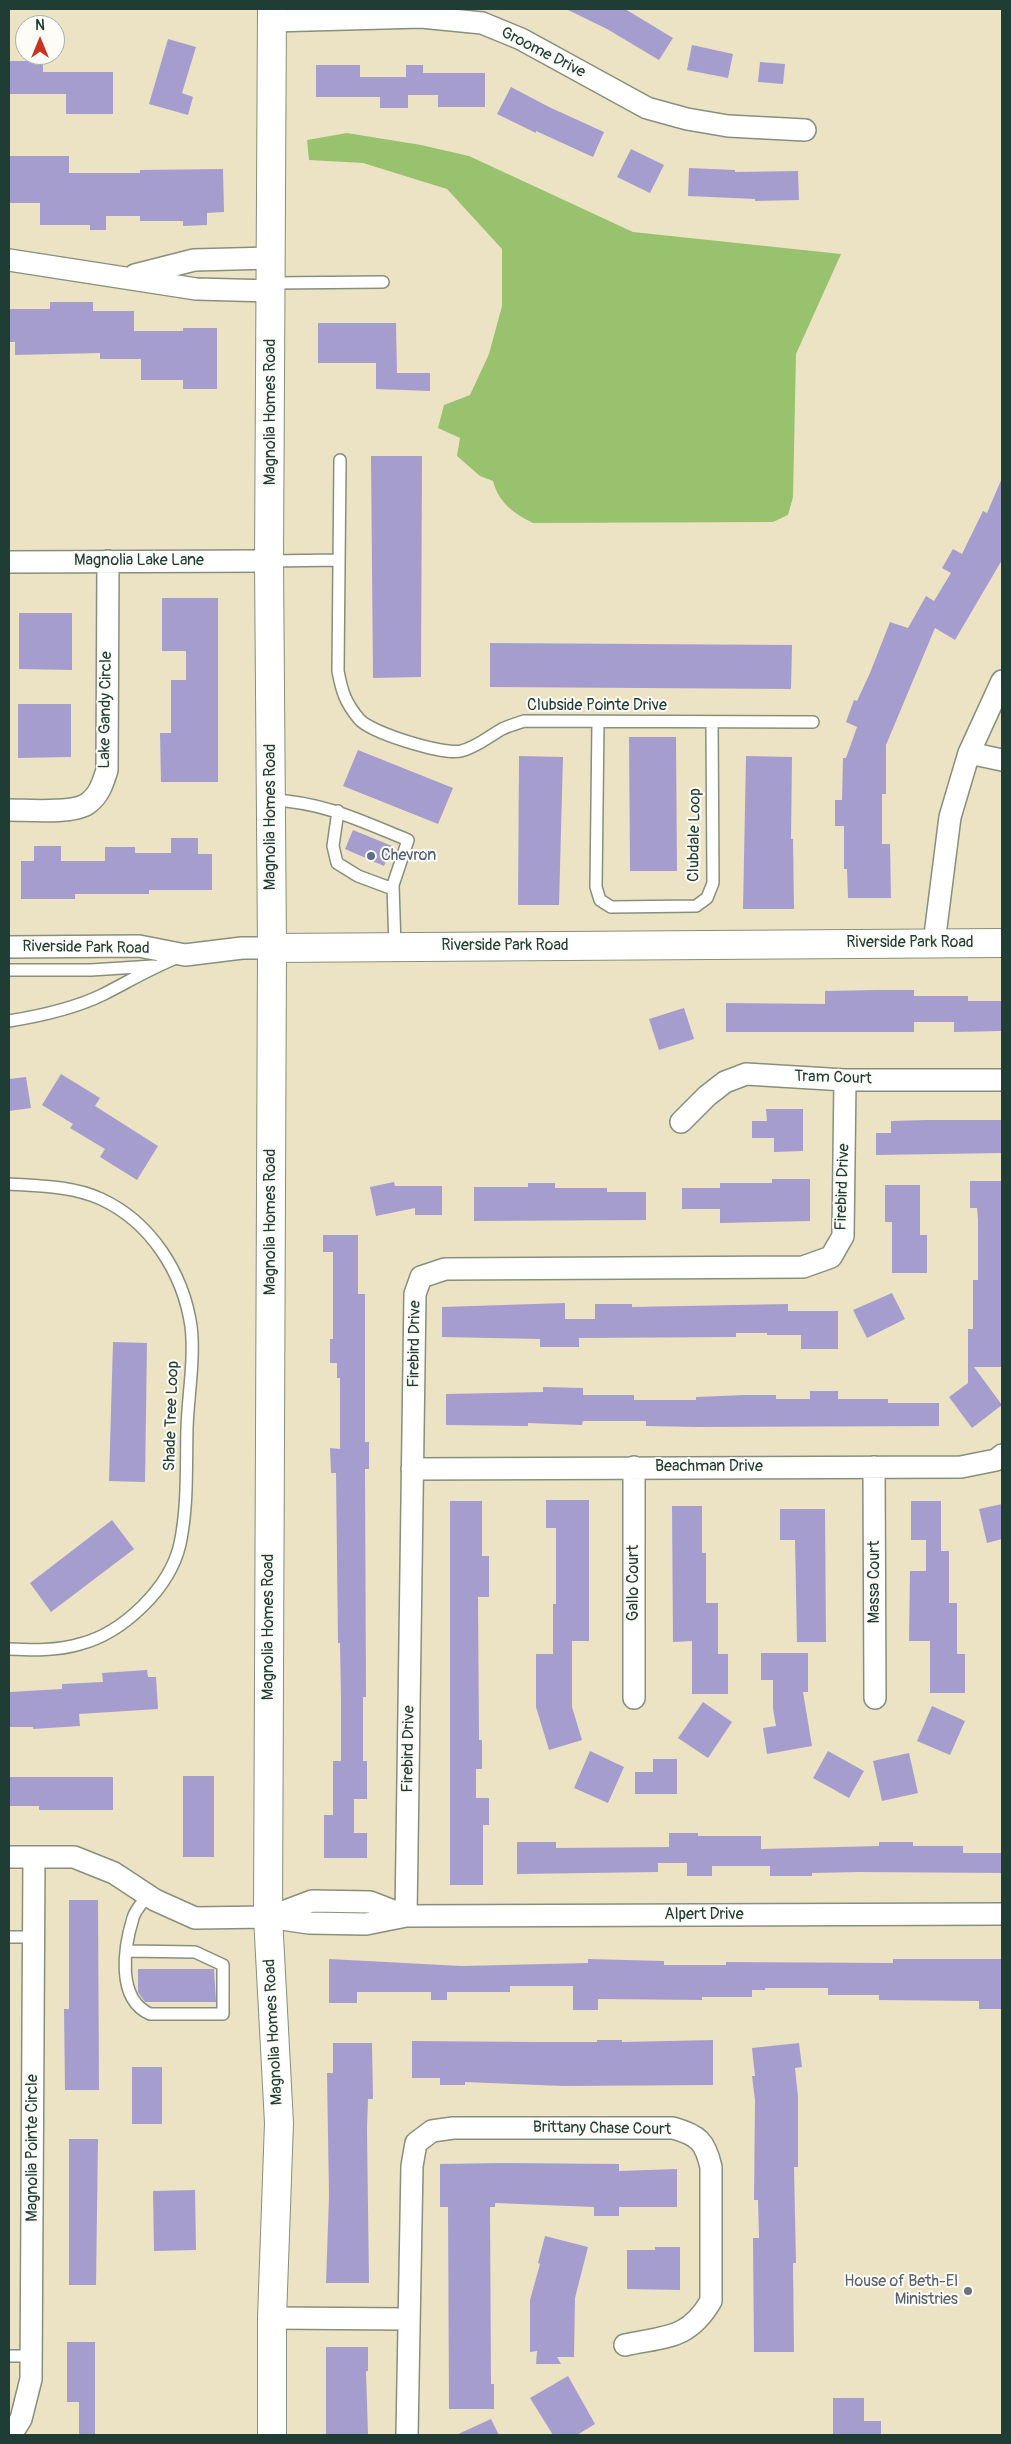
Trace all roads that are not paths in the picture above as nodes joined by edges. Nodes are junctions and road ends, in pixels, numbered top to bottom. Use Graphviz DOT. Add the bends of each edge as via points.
graph roads {
  1 [pos="421,13"];
  2 [pos="272,15"];
  3 [pos="805,130"];
  4 [pos="212,258"];
  5 [pos="9,260"];
  6 [pos="125,277"];
  7 [pos="272,277"];
  8 [pos="383,282"];
  9 [pos="211,290"];
  10 [pos="340,460"];
  11 [pos="270,560"];
  12 [pos="339,560"];
  13 [pos="108,561"];
  14 [pos="9,562"];
  15 [pos="1002,681"];
  16 [pos="598,722"];
  17 [pos="712,722"];
  18 [pos="813,722"];
  19 [pos="969,753"];
  20 [pos="1002,760"];
  21 [pos="271,800"];
  22 [pos="9,810"];
  23 [pos="338,812"];
  24 [pos="393,889"];
  25 [pos="934,943"];
  26 [pos="1002,943"];
  27 [pos="9,946"];
  28 [pos="395,947"];
  29 [pos="272,948"];
  30 [pos="185,955"];
  31 [pos="157,965"];
  32 [pos="9,970"];
  33 [pos="9,1021"];
  34 [pos="845,1080"];
  35 [pos="1002,1080"];
  36 [pos="681,1122"];
  37 [pos="9,1184"];
  38 [pos="1002,1455"];
  39 [pos="874,1466"];
  40 [pos="634,1467"];
  41 [pos="412,1469"];
  42 [pos="9,1649"];
  43 [pos="634,1698"];
  44 [pos="875,1698"];
  45 [pos="9,1857"];
  46 [pos="34,1857"];
  47 [pos="148,1895"];
  48 [pos="1002,1914"];
  49 [pos="406,1916"];
  50 [pos="268,1917"];
  51 [pos="9,1937"];
  52 [pos="34,1937"];
  53 [pos="127,1951"];
  54 [pos="272,2318"];
  55 [pos="408,2319"];
  56 [pos="625,2345"];
  57 [pos="9,2356"];
  58 [pos="31,2356"];
  59 [pos="11,2435"];
  60 [pos="272,2435"];
  61 [pos="407,2435"];
  1 -- 2 [label="street, Groome Drive"];
  1 -- 3 [label="street, Groome Drive" via="482,23 521,39 647,108 728,126"];
  2 -- 7 [label="street, Magnolia Homes Road"];
  4 -- 6 [label="street"];
  4 -- 7 [label="street"];
  4 -- 9 [label="street"];
  5 -- 6 [label="street"];
  6 -- 9 [label="street"];
  7 -- 8 [label="lane"];
  7 -- 9 [label="street"];
  7 -- 11 [label="street, Magnolia Homes Road"];
  10 -- 12 [label="lane, Clubside Pointe Drive"];
  11 -- 12 [label="lane"];
  11 -- 13 [label="street, Magnolia Lake Lane"];
  11 -- 21 [label="street, Magnolia Homes Road"];
  12 -- 16 [label="lane, Clubside Pointe Drive" via="338,671 342,695 361,721 388,735 438,750 459,751 477,745 504,728 524,722"];
  13 -- 14 [label="street, Magnolia Lake Lane"];
  13 -- 22 [label="street, Lake Gandy Circle" via="107,770 102,788 87,804 70,808"];
  15 -- 19 [label="street"];
  16 -- 17 [label="lane, Clubside Pointe Drive"];
  16 -- 17 [label="lane, Clubdale Loop" via="596,887 600,900 611,907 696,906 707,898 713,883"];
  17 -- 18 [label="lane, Clubside Pointe Drive"];
  19 -- 20 [label="street"];
  19 -- 25 [label="street" via="950,817"];
  21 -- 23 [label="lane" via="308,803"];
  21 -- 29 [label="street, Magnolia Homes Road"];
  23 -- 24 [label="lane" via="333,846 337,863 358,876"];
  23 -- 24 [label="lane" via="408,840"];
  24 -- 28 [label="lane"];
  25 -- 26 [label="street, Riverside Park Road"];
  25 -- 28 [label="street, Riverside Park Road"];
  27 -- 30 [label="street, Riverside Park Road" via="139,946"];
  28 -- 29 [label="street, Riverside Park Road"];
  29 -- 30 [label="street, Riverside Park Road"];
  29 -- 50 [label="street, Magnolia Homes Road"];
  30 -- 31 [label="lane"];
  31 -- 32 [label="lane" via="91,970"];
  31 -- 33 [label="lane" via="101,996 43,1016"];
  34 -- 35 [label="street, Tram Court"];
  34 -- 36 [label="street, Tram Court" via="746,1074 725,1082"];
  34 -- 41 [label="street, Firebird Drive" via="843,1236 831,1257 803,1267 445,1268 421,1277 415,1294"];
  37 -- 42 [label="lane, Shade Tree Loop" via="61,1188 101,1199 137,1221 164,1253 184,1293 191,1328 186,1505 179,1546 163,1584 140,1610 81,1644 44,1650"];
  38 -- 39 [label="street, Beachman Drive" via="996,1460 962,1467"];
  39 -- 40 [label="street, Beachman Drive"];
  39 -- 44 [label="street, Massa Court"];
  40 -- 41 [label="street, Beachman Drive"];
  40 -- 43 [label="street, Gallo Court"];
  41 -- 49 [label="street, Firebird Drive"];
  45 -- 46 [label="street, Alpert Drive"];
  46 -- 47 [label="street, Alpert Drive" via="74,1857 114,1873"];
  46 -- 52 [label="street, Magnolia Pointe Circle"];
  47 -- 50 [label="street, Alpert Drive" via="195,1918"];
  47 -- 53 [label="lane" via="133,1916"];
  48 -- 49 [label="street, Alpert Drive"];
  49 -- 50 [label="street, Alpert Drive" via="370,1902 312,1902"];
  50 -- 54 [label="street, Magnolia Homes Road" via="279,2123"];
  51 -- 52 [label="lane"];
  52 -- 58 [label="street, Magnolia Pointe Circle"];
  53 -- 53 [label="lane" via="126,1984 139,2009 150,2014 223,2014 223,1965 195,1952"];
  54 -- 55 [label="street"];
  54 -- 60 [label="street, Magnolia Homes Road"];
  55 -- 56 [label="street, Brittany Chase Court" via="412,2166 416,2143 432,2131 453,2128 673,2128 692,2133 707,2149 711,2167 711,2301 701,2318 684,2332"];
  55 -- 61 [label="street, Brittany Chase Court"];
  57 -- 58 [label="lane"];
  58 -- 59 [label="street, Magnolia Pointe Circle" via="31,2378 21,2419"];
}
